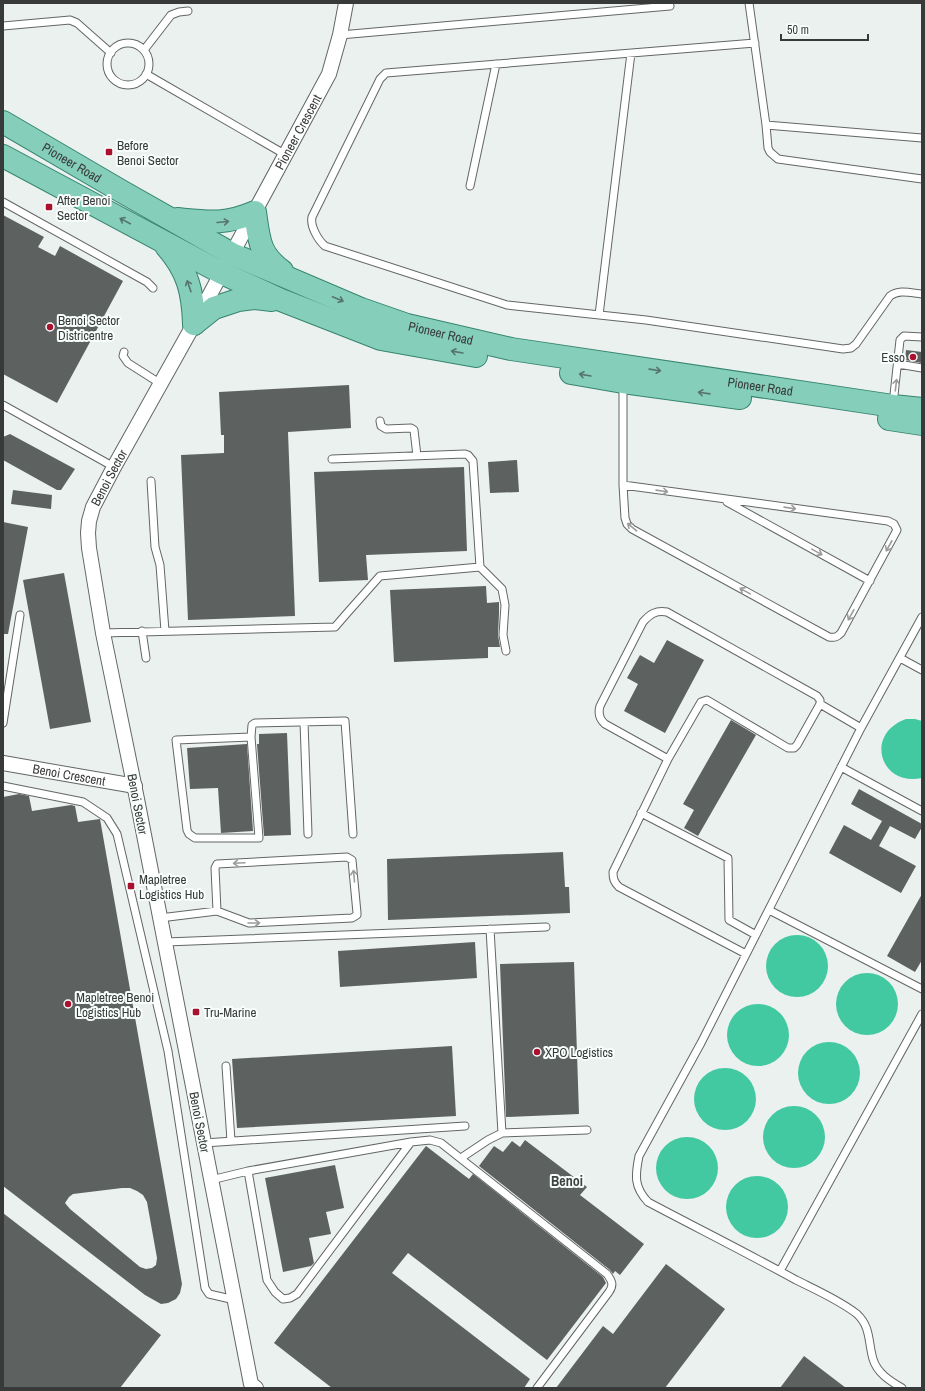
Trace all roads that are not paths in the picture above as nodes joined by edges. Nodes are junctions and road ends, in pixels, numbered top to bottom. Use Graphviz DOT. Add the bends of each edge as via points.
graph roads {
  1 [pos="346,3"];
  2 [pos="749,3"];
  3 [pos="670,6"];
  4 [pos="188,10"];
  5 [pos="3,26"];
  6 [pos="340,35"];
  7 [pos="755,43"];
  8 [pos="144,50"];
  9 [pos="110,53"];
  10 [pos="631,53"];
  11 [pos="496,64"];
  12 [pos="146,74"];
  13 [pos="3,122"];
  14 [pos="766,125"];
  15 [pos="922,138"];
  16 [pos="286,155"];
  17 [pos="3,156"];
  18 [pos="922,179"];
  19 [pos="470,186"];
  20 [pos="3,202"];
  21 [pos="255,212"];
  22 [pos="170,219"];
  23 [pos="160,240"];
  24 [pos="232,254"];
  25 [pos="222,273"];
  26 [pos="302,284"];
  27 [pos="153,288"];
  28 [pos="922,294"];
  29 [pos="281,300"];
  30 [pos="599,315"];
  31 [pos="194,324"];
  32 [pos="922,337"];
  33 [pos="124,352"];
  34 [pos="898,364"];
  35 [pos="922,368"];
  36 [pos="620,373"];
  37 [pos="161,384"];
  38 [pos="3,405"];
  39 [pos="922,409"];
  40 [pos="892,412"];
  41 [pos="380,421"];
  42 [pos="922,424"];
  43 [pos="417,456"];
  44 [pos="332,459"];
  45 [pos="114,467"];
  46 [pos="151,481"];
  47 [pos="623,485"];
  48 [pos="722,499"];
  49 [pos="480,567"];
  50 [pos="870,581"];
  51 [pos="20,616"];
  52 [pos="922,617"];
  53 [pos="142,631"];
  54 [pos="165,631"];
  55 [pos="103,633"];
  56 [pos="506,651"];
  57 [pos="146,658"];
  58 [pos="900,658"];
  59 [pos="922,670"];
  60 [pos="820,704"];
  61 [pos="304,722"];
  62 [pos="3,723"];
  63 [pos="861,728"];
  64 [pos="251,737"];
  65 [pos="668,759"];
  66 [pos="3,763"];
  67 [pos="841,768"];
  68 [pos="3,786"];
  69 [pos="135,786"];
  70 [pos="922,811"];
  71 [pos="641,814"];
  72 [pos="308,834"];
  73 [pos="352,834"];
  74 [pos="769,910"];
  75 [pos="217,911"];
  76 [pos="160,918"];
  77 [pos="546,927"];
  78 [pos="490,929"];
  79 [pos="756,935"];
  80 [pos="166,942"];
  81 [pos="746,954"];
  82 [pos="922,989"];
  83 [pos="922,1014"];
  84 [pos="226,1066"];
  85 [pos="465,1126"];
  86 [pos="587,1130"];
  87 [pos="502,1133"];
  88 [pos="231,1141"];
  89 [pos="411,1142"];
  90 [pos="204,1143"];
  91 [pos="461,1158"];
  92 [pos="248,1171"];
  93 [pos="211,1180"];
  94 [pos="780,1270"];
  95 [pos="235,1300"];
  96 [pos="252,1387"];
  97 [pos="536,1388"];
  98 [pos="902,1388"];
  1 -- 6 [label="street, Pioneer Crescent"];
  2 -- 7 [label="lane"];
  3 -- 6 [label="lane"];
  4 -- 8 [label="lane" via="171,15"];
  5 -- 9 [label="lane" via="70,20"];
  6 -- 16 [label="street, Pioneer Crescent" via="329,74"];
  7 -- 10 [label="lane"];
  7 -- 14 [label="lane"];
  8 -- 9 [label="lane" via="131,43 116,47"];
  8 -- 12 [label="lane" via="149,66"];
  9 -- 12 [label="lane" via="109,71 114,79 122,84 131,85 140,81"];
  10 -- 11 [label="lane"];
  10 -- 30 [label="lane"];
  11 -- 19 [label="lane"];
  11 -- 30 [label="lane" via="386,73 311,222 325,246 507,305"];
  12 -- 16 [label="lane"];
  13 -- 22 [label="main road, Pioneer Road"];
  14 -- 15 [label="lane"];
  14 -- 18 [label="lane" via="768,148 778,159"];
  16 -- 21 [label="street, Pioneer Crescent"];
  23 -- 17 [label="main road, Pioneer Road, one-way"];
  20 -- 27 [label="lane" via="147,282"];
  22 -- 21 [label="main road, one-way" via="231,221"];
  21 -- 24 [label="street, Pioneer Crescent"];
  21 -- 26 [label="main road" via="263,251 271,263"];
  22 -- 24 [label="main road, Pioneer Road"];
  23 -- 25 [label="main road, Pioneer Road"];
  31 -- 23 [label="main road, one-way" via="191,289 184,271"];
  24 -- 25 [label="street, Benoi Sector"];
  24 -- 26 [label="main road, Pioneer Road"];
  25 -- 29 [label="main road, Pioneer Road"];
  25 -- 31 [label="street, Benoi Sector"];
  26 -- 36 [label="main road, Pioneer Road, one-way" via="407,325"];
  28 -- 30 [label="lane" via="895,292 856,344 843,349"];
  29 -- 31 [label="main road" via="238,300 214,308"];
  36 -- 29 [label="main road, Pioneer Road, one-way" via="381,339"];
  31 -- 37 [label="street, Benoi Sector"];
  32 -- 34 [label="lane" via="902,337"];
  33 -- 37 [label="lane" via="123,356 128,363"];
  34 -- 35 [label="lane"];
  40 -- 34 [label="lane, one-way"];
  36 -- 40 [label="main road, Pioneer Road"];
  36 -- 47 [label="lane"];
  37 -- 45 [label="street, Benoi Sector"];
  38 -- 45 [label="lane"];
  39 -- 40 [label="main road, Pioneer Road"];
  40 -- 42 [label="main road, Pioneer Road"];
  41 -- 43 [label="lane" via="381,426 386,429 413,428"];
  43 -- 44 [label="lane"];
  43 -- 49 [label="lane" via="465,454 472,458"];
  45 -- 55 [label="street, Benoi Sector" via="93,507 88,533"];
  46 -- 54 [label="lane" via="155,548 160,565"];
  47 -- 48 [label="lane, one-way"];
  50 -- 47 [label="lane, one-way" via="841,633 838,637 829,637 632,529 625,518"];
  48 -- 50 [label="lane, one-way"];
  48 -- 50 [label="lane, one-way" via="888,521 894,524 897,530"];
  49 -- 54 [label="lane" via="380,576 335,628"];
  49 -- 56 [label="lane" via="502,588"];
  51 -- 62 [label="lane"];
  52 -- 58 [label="lane"];
  53 -- 54 [label="lane"];
  53 -- 55 [label="lane"];
  53 -- 57 [label="lane"];
  55 -- 69 [label="street, Benoi Sector"];
  58 -- 59 [label="lane"];
  58 -- 63 [label="lane"];
  60 -- 63 [label="lane"];
  60 -- 65 [label="lane" via="797,745 791,748 707,700 704,701"];
  60 -- 65 [label="lane" via="817,696 667,612 653,613 643,622 599,711 605,724"];
  61 -- 64 [label="lane" via="255,724 251,726"];
  61 -- 72 [label="lane"];
  61 -- 73 [label="lane" via="345,721"];
  63 -- 67 [label="lane"];
  64 -- 64 [label="lane" via="259,838 192,837 187,830 176,740"];
  65 -- 71 [label="lane"];
  66 -- 69 [label="street, Benoi Crescent"];
  67 -- 70 [label="lane"];
  67 -- 74 [label="lane"];
  68 -- 95 [label="lane" via="83,802 107,818 118,834 168,1051 205,1288 209,1294"];
  69 -- 76 [label="street, Benoi Sector"];
  71 -- 79 [label="lane" via="728,858 729,920"];
  71 -- 81 [label="lane" via="614,867 615,883"];
  74 -- 79 [label="lane"];
  74 -- 82 [label="lane"];
  75 -- 75 [label="lane, one-way" via="249,923 352,918 357,915 352,860 347,857 217,864"];
  75 -- 76 [label="lane"];
  76 -- 80 [label="street, Benoi Sector"];
  77 -- 78 [label="lane"];
  78 -- 80 [label="lane"];
  78 -- 87 [label="lane"];
  79 -- 81 [label="lane"];
  80 -- 90 [label="street, Benoi Sector"];
  81 -- 94 [label="lane" via="639,1156 635,1174 640,1193 648,1202"];
  83 -- 94 [label="lane"];
  84 -- 88 [label="lane"];
  85 -- 88 [label="lane"];
  86 -- 87 [label="lane"];
  87 -- 91 [label="lane"];
  88 -- 90 [label="lane"];
  89 -- 91 [label="lane" via="430,1140 441,1143"];
  89 -- 92 [label="lane"];
  89 -- 92 [label="lane" via="297,1294 290,1298 282,1299 267,1280"];
  90 -- 93 [label="street, Benoi Sector"];
  91 -- 97 [label="lane" via="607,1274 611,1280 612,1287 609,1292"];
  92 -- 93 [label="lane"];
  93 -- 95 [label="street, Benoi Sector"];
  94 -- 98 [label="lane" via="850,1309 863,1320 869,1333 876,1366 885,1377"];
  95 -- 96 [label="street, Benoi Sector"];
}
